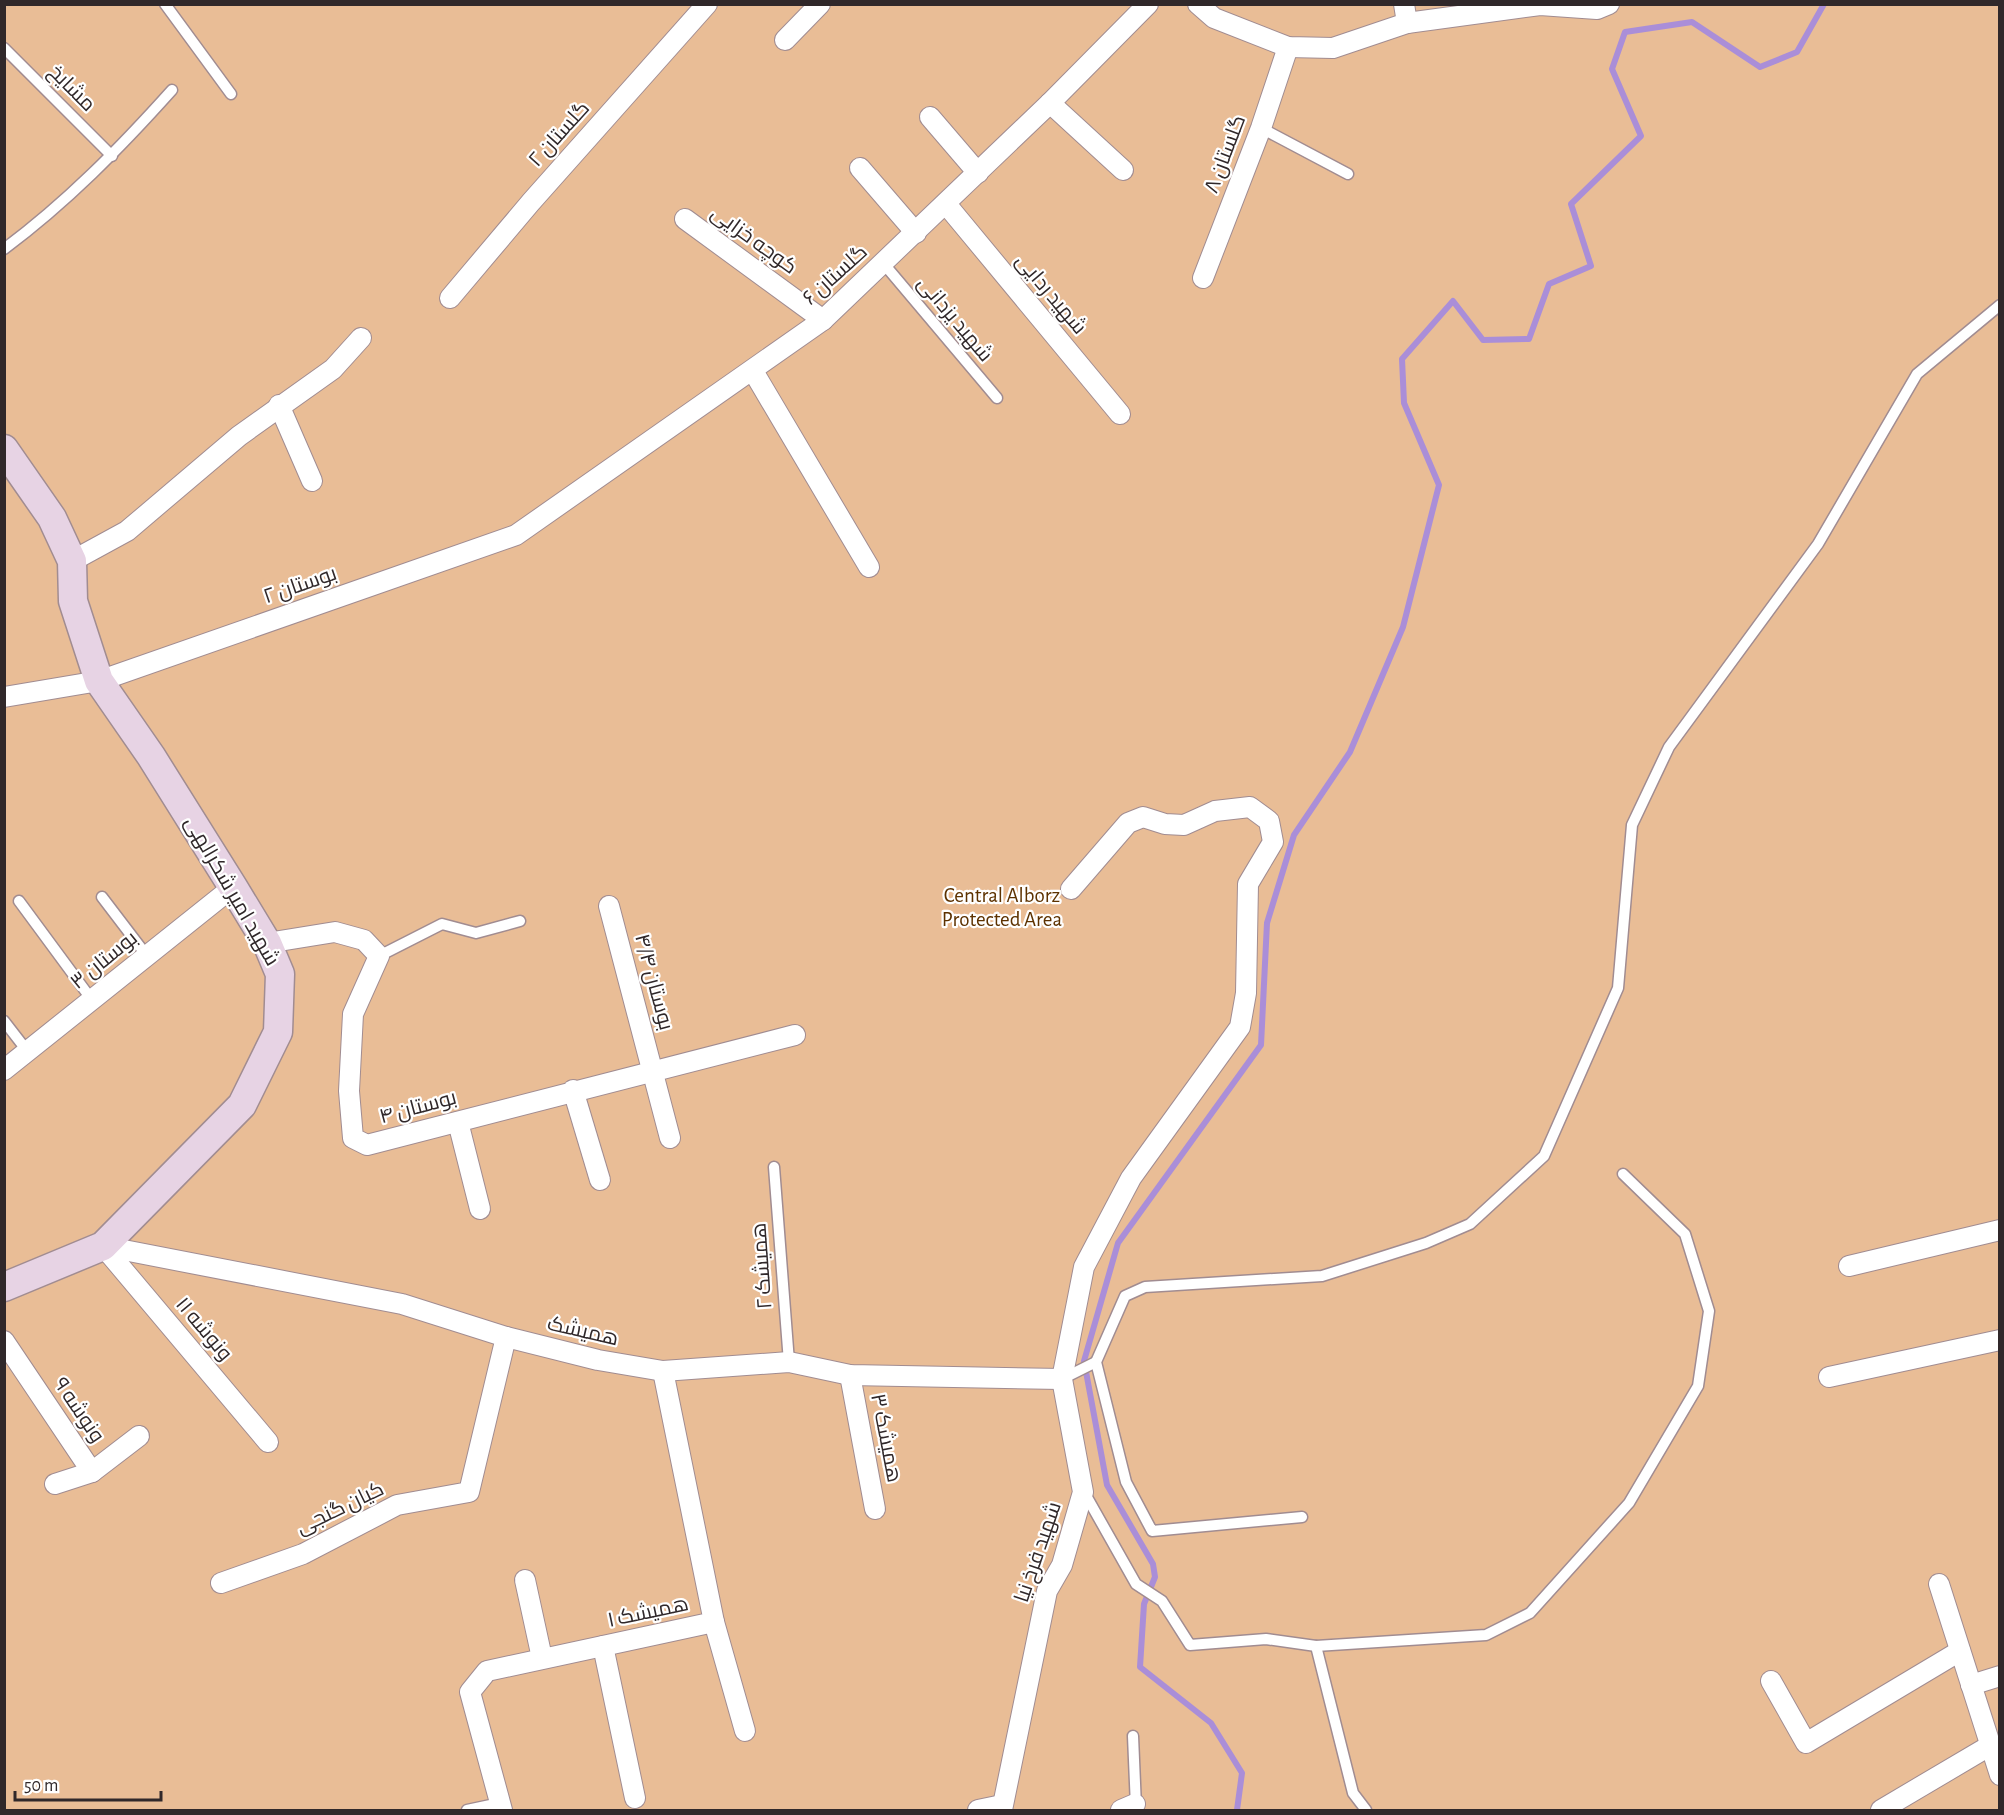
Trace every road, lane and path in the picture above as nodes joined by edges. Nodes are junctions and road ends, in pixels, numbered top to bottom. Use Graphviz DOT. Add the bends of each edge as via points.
graph roads {
  1 [pos="165,4"];
  2 [pos="707,4"];
  3 [pos="820,4"];
  4 [pos="1148,4"];
  5 [pos="1198,4"];
  6 [pos="1609,4"];
  7 [pos="1540,5"];
  8 [pos="1405,14"];
  9 [pos="785,40"];
  10 [pos="1288,47"];
  11 [pos="4,48"];
  12 [pos="172,90"];
  13 [pos="231,94"];
  14 [pos="1050,103"];
  15 [pos="930,117"];
  16 [pos="1261,128"];
  17 [pos="112,156"];
  18 [pos="860,168"];
  19 [pos="1123,170"];
  20 [pos="978,173"];
  21 [pos="1348,174"];
  22 [pos="946,204"];
  23 [pos="685,219"];
  24 [pos="916,233"];
  25 [pos="4,249"];
  26 [pos="884,264"];
  27 [pos="1203,278"];
  28 [pos="450,298"];
  29 [pos="2000,305"];
  30 [pos="823,320"];
  31 [pos="361,338"];
  32 [pos="753,371"];
  33 [pos="996,398"];
  34 [pos="279,405"];
  35 [pos="1120,414"];
  36 [pos="4,449"];
  37 [pos="312,481"];
  38 [pos="516,535"];
  39 [pos="72,561"];
  40 [pos="868,567"];
  41 [pos="99,681"];
  42 [pos="4,697"];
  43 [pos="234,887"];
  44 [pos="1071,889"];
  45 [pos="102,897"];
  46 [pos="19,901"];
  47 [pos="609,906"];
  48 [pos="520,921"];
  49 [pos="267,943"];
  50 [pos="147,956"];
  51 [pos="379,957"];
  52 [pos="92,1000"];
  53 [pos="4,1021"];
  54 [pos="795,1035"];
  55 [pos="28,1052"];
  56 [pos="4,1070"];
  57 [pos="652,1071"];
  58 [pos="573,1090"];
  59 [pos="458,1122"];
  60 [pos="670,1138"];
  61 [pos="774,1167"];
  62 [pos="1623,1174"];
  63 [pos="600,1180"];
  64 [pos="480,1209"];
  65 [pos="2000,1230"];
  66 [pos="103,1246"];
  67 [pos="1850,1266"];
  68 [pos="4,1287"];
  69 [pos="506,1337"];
  70 [pos="2000,1340"];
  71 [pos="4,1341"];
  72 [pos="789,1362"];
  73 [pos="1096,1362"];
  74 [pos="663,1371"];
  75 [pos="850,1375"];
  76 [pos="1067,1376"];
  77 [pos="1829,1377"];
  78 [pos="139,1436"];
  79 [pos="268,1443"];
  80 [pos="92,1472"];
  81 [pos="55,1484"];
  82 [pos="1083,1492"];
  83 [pos="875,1509"];
  84 [pos="1302,1517"];
  85 [pos="525,1580"];
  86 [pos="220,1583"];
  87 [pos="1939,1584"];
  88 [pos="714,1622"];
  89 [pos="1316,1646"];
  90 [pos="603,1647"];
  91 [pos="1960,1651"];
  92 [pos="542,1658"];
  93 [pos="2000,1676"];
  94 [pos="1771,1681"];
  95 [pos="1971,1685"];
  96 [pos="745,1731"];
  97 [pos="1132,1736"];
  98 [pos="1990,1745"];
  99 [pos="2000,1775"];
  100 [pos="635,1798"];
  101 [pos="501,1807"];
  102 [pos="1002,1808"];
  103 [pos="1131,1808"];
  104 [pos="467,1810"];
  105 [pos="978,1810"];
  106 [pos="1366,1810"];
  107 [pos="1881,1810"];
  1 -- 13 [label="lane"];
  2 -- 28 [label="street, گلستان ۲"];
  3 -- 9 [label="street"];
  4 -- 14 [label="street, گلستان ۶"];
  5 -- 10 [label="street" via="1214,18"];
  6 -- 7 [label="street" via="1597,9"];
  7 -- 8 [label="street"];
  8 -- 10 [label="street" via="1333,48"];
  10 -- 16 [label="street, گلستان ۸"];
  11 -- 17 [label="lane, مشایخ"];
  12 -- 17 [label="lane"];
  14 -- 19 [label="street"];
  14 -- 20 [label="street, گلستان ۶"];
  15 -- 20 [label="street"];
  16 -- 21 [label="lane"];
  16 -- 27 [label="street, گلستان ۸"];
  17 -- 25 [label="lane" via="47,218"];
  18 -- 24 [label="street"];
  20 -- 22 [label="street, گلستان ۶"];
  22 -- 24 [label="street, گلستان ۶"];
  22 -- 35 [label="street, شهید ردایی"];
  23 -- 30 [label="street, کوچه خزایی"];
  24 -- 26 [label="street, گلستان ۶"];
  26 -- 30 [label="street, گلستان ۶"];
  26 -- 33 [label="lane, شهید یزدانی"];
  29 -- 73 [label="lane" via="1917,374 1818,544 1670,747 1632,825 1618,988 1544,1156 1470,1224 1426,1243 1322,1276 1145,1287 1125,1296"];
  30 -- 32 [label="street, گلستان ۶"];
  31 -- 34 [label="street" via="333,369"];
  32 -- 38 [label="street, گلستان ۶"];
  32 -- 40 [label="street"];
  34 -- 37 [label="street"];
  34 -- 39 [label="street" via="127,531"];
  36 -- 39 [label="street, شهید امیر شکرالهی" via="52,518"];
  38 -- 41 [label="street, بوستان ۲"];
  39 -- 41 [label="street, شهید امیر شکرالهی" via="73,601"];
  41 -- 42 [label="street, بوستان ۲"];
  41 -- 43 [label="street, شهید امیر شکرالهی"];
  43 -- 49 [label="street, شهید امیر شکرالهی"];
  43 -- 50 [label="street, بوستان ۳"];
  44 -- 76 [label="street" via="1128,824 1143,817 1184,825 1215,811 1250,807 1269,821 1273,842 1248,884 1246,993 1240,1027 1131,1178 1084,1267"];
  45 -- 50 [label="lane"];
  46 -- 52 [label="lane"];
  47 -- 57 [label="street, بوستان ۴/۴"];
  48 -- 51 [label="lane" via="476,933 441,924"];
  49 -- 51 [label="street" via="335,932 364,940"];
  49 -- 66 [label="street, شهید امیر شکرالهی" via="280,974 278,1032 242,1105"];
  50 -- 52 [label="street, بوستان ۳"];
  51 -- 59 [label="street, بوستان ۴" via="353,1014 349,1091 353,1138 367,1145"];
  52 -- 55 [label="street, بوستان ۳"];
  53 -- 55 [label="lane"];
  54 -- 57 [label="street, بوستان ۴"];
  55 -- 56 [label="street, بوستان ۳"];
  57 -- 58 [label="street, بوستان ۴"];
  57 -- 60 [label="street, بوستان ۴/۴"];
  58 -- 59 [label="street, بوستان ۴"];
  58 -- 63 [label="street"];
  59 -- 64 [label="street"];
  61 -- 72 [label="lane, همیشک ۲"];
  62 -- 89 [label="lane" via="1684,1234 1709,1311 1698,1386 1629,1503 1530,1612 1486,1635"];
  65 -- 67 [label="street"];
  66 -- 68 [label="street, شهید امیر شکرالهی"];
  66 -- 69 [label="street, همیشک" via="402,1304"];
  66 -- 79 [label="street, ونوشه ۱۱"];
  69 -- 74 [label="street, همیشک" via="598,1360"];
  69 -- 86 [label="street, کیان گنجی" via="469,1492 397,1505 303,1554"];
  70 -- 77 [label="street"];
  71 -- 80 [label="street, ونوشه ۹"];
  72 -- 74 [label="street, همیشک"];
  72 -- 75 [label="street, همیشک"];
  73 -- 76 [label="lane"];
  73 -- 84 [label="lane" via="1126,1482 1152,1531"];
  74 -- 88 [label="street, همیشک ۱"];
  75 -- 76 [label="street, همیشک"];
  75 -- 83 [label="street, همیشک ۳"];
  76 -- 82 [label="street, شهید فرخ نیا"];
  78 -- 80 [label="street"];
  80 -- 81 [label="street, ونوشه ۹"];
  82 -- 89 [label="lane" via="1136,1584 1162,1601 1190,1645 1266,1639"];
  82 -- 102 [label="street, شهید فرخ نیا" via="1062,1565 1047,1591"];
  85 -- 92 [label="street"];
  87 -- 91 [label="street"];
  88 -- 90 [label="street, همیشک ۱"];
  88 -- 96 [label="street"];
  89 -- 106 [label="lane" via="1353,1793"];
  90 -- 92 [label="street, همیشک ۱"];
  90 -- 100 [label="street"];
  91 -- 94 [label="street" via="1806,1743"];
  91 -- 95 [label="street"];
  92 -- 101 [label="street, همیشک ۱" via="487,1671 470,1692"];
  93 -- 95 [label="street"];
  95 -- 98 [label="street"];
  97 -- 103 [label="lane"];
  98 -- 99 [label="street"];
  98 -- 107 [label="street"];
  101 -- 104 [label="lane"];
  102 -- 105 [label="street"];
}
